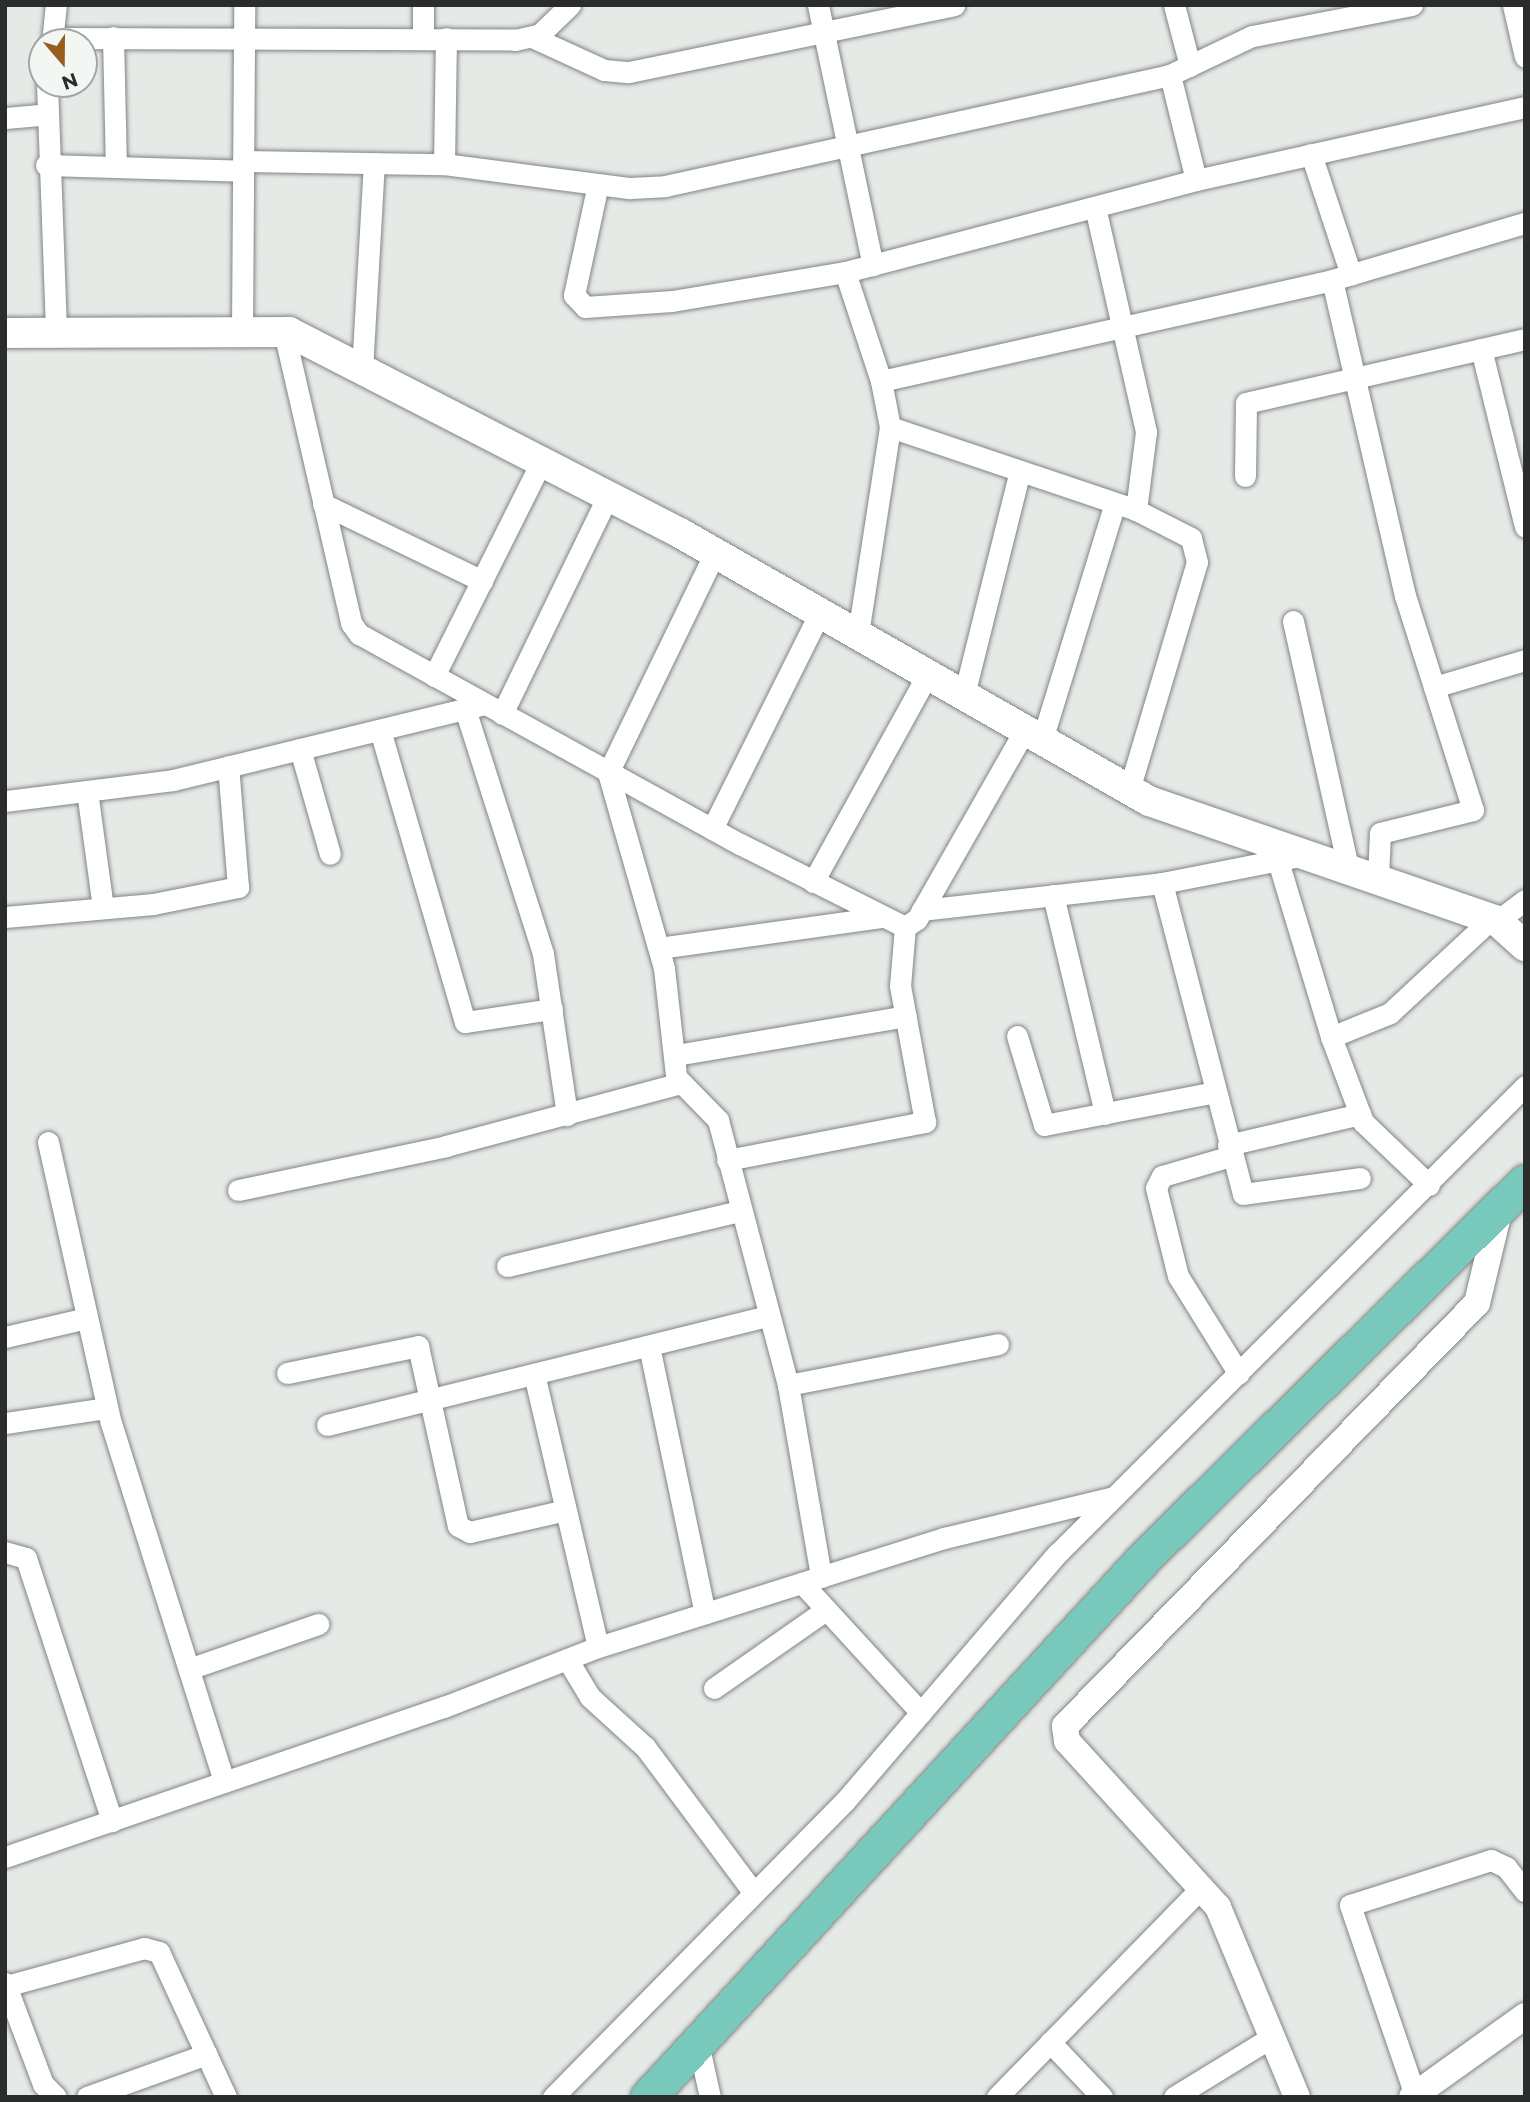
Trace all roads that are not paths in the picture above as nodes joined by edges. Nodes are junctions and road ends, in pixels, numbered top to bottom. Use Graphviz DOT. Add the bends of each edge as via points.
graph roads {
  1 [pos="56,5"];
  2 [pos="244,5"];
  3 [pos="423,5"];
  4 [pos="569,5"];
  5 [pos="818,5"];
  6 [pos="954,5"];
  7 [pos="1174,5"];
  8 [pos="1412,5"];
  9 [pos="1513,5"];
  10 [pos="53,28"];
  11 [pos="244,36"];
  12 [pos="113,37"];
  13 [pos="532,37"];
  14 [pos="825,37"];
  15 [pos="98,38"];
  16 [pos="423,38"];
  17 [pos="446,38"];
  18 [pos="1525,57"];
  19 [pos="1190,66"];
  20 [pos="1170,75"];
  21 [pos="45,98"];
  22 [pos="1525,107"];
  23 [pos="43,115"];
  24 [pos="5,117"];
  25 [pos="848,147"];
  26 [pos="1311,153"];
  27 [pos="374,163"];
  28 [pos="444,164"];
  29 [pos="46,165"];
  30 [pos="243,166"];
  31 [pos="116,167"];
  32 [pos="1196,180"];
  33 [pos="598,184"];
  34 [pos="1095,207"];
  35 [pos="1525,223"];
  36 [pos="873,265"];
  37 [pos="845,272"];
  38 [pos="1341,277"];
  39 [pos="1124,326"];
  40 [pos="242,332"];
  41 [pos="284,332"];
  42 [pos="5,333"];
  43 [pos="56,333"];
  44 [pos="1525,340"];
  45 [pos="1481,349"];
  46 [pos="362,370"];
  47 [pos="1354,376"];
  48 [pos="881,380"];
  49 [pos="890,427"];
  50 [pos="541,462"];
  51 [pos="1020,471"];
  52 [pos="1245,476"];
  53 [pos="608,496"];
  54 [pos="323,503"];
  55 [pos="1115,503"];
  56 [pos="1136,510"];
  57 [pos="1525,527"];
  58 [pos="715,553"];
  59 [pos="482,581"];
  60 [pos="820,612"];
  61 [pos="1293,621"];
  62 [pos="858,634"];
  63 [pos="1525,660"];
  64 [pos="928,674"];
  65 [pos="433,676"];
  66 [pos="1434,687"];
  67 [pos="964,695"];
  68 [pos="483,709"];
  69 [pos="380,730"];
  70 [pos="1033,735"];
  71 [pos="300,749"];
  72 [pos="228,766"];
  73 [pos="608,773"];
  74 [pos="1129,790"];
  75 [pos="86,791"];
  76 [pos="5,801"];
  77 [pos="712,830"];
  78 [pos="330,854"];
  79 [pos="1310,854"];
  80 [pos="1278,861"];
  81 [pos="1349,867"];
  82 [pos="1378,877"];
  83 [pos="813,882"];
  84 [pos="1162,883"];
  85 [pos="1053,895"];
  86 [pos="1525,900"];
  87 [pos="103,908"];
  88 [pos="922,910"];
  89 [pos="7,916"];
  90 [pos="881,917"];
  91 [pos="1494,920"];
  92 [pos="905,927"];
  93 [pos="1525,946"];
  94 [pos="659,948"];
  95 [pos="552,1009"];
  96 [pos="906,1016"];
  97 [pos="1017,1036"];
  98 [pos="1331,1037"];
  99 [pos="676,1055"];
  100 [pos="679,1080"];
  101 [pos="1525,1086"];
  102 [pos="1214,1092"];
  103 [pos="1105,1114"];
  104 [pos="1360,1114"];
  105 [pos="567,1115"];
  106 [pos="48,1142"];
  107 [pos="1229,1151"];
  108 [pos="727,1160"];
  109 [pos="1360,1178"];
  110 [pos="1525,1182"];
  111 [pos="1429,1185"];
  112 [pos="238,1190"];
  113 [pos="1500,1207"];
  114 [pos="739,1211"];
  115 [pos="507,1266"];
  116 [pos="767,1316"];
  117 [pos="87,1318"];
  118 [pos="5,1337"];
  119 [pos="998,1343"];
  120 [pos="649,1346"];
  121 [pos="287,1373"];
  122 [pos="534,1374"];
  123 [pos="1239,1374"];
  124 [pos="788,1385"];
  125 [pos="434,1399"];
  126 [pos="107,1408"];
  127 [pos="5,1423"];
  128 [pos="327,1425"];
  129 [pos="1115,1497"];
  130 [pos="566,1510"];
  131 [pos="5,1552"];
  132 [pos="811,1580"];
  133 [pos="826,1609"];
  134 [pos="705,1613"];
  135 [pos="318,1623"];
  136 [pos="598,1647"];
  137 [pos="567,1659"];
  138 [pos="189,1669"];
  139 [pos="714,1688"];
  140 [pos="921,1713"];
  141 [pos="224,1782"];
  142 [pos="112,1821"];
  143 [pos="5,1857"];
  144 [pos="1201,1888"];
  145 [pos="1525,1891"];
  146 [pos="754,1893"];
  147 [pos="6,1984"];
  148 [pos="1525,2016"];
  149 [pos="1272,2038"];
  150 [pos="1050,2042"];
  151 [pos="698,2043"];
  152 [pos="207,2054"];
  153 [pos="1413,2096"];
  154 [pos="56,2097"];
  155 [pos="87,2097"];
  156 [pos="226,2097"];
  157 [pos="553,2097"];
  158 [pos="648,2097"];
  159 [pos="710,2097"];
  160 [pos="997,2097"];
  161 [pos="1102,2097"];
  162 [pos="1174,2097"];
  163 [pos="1297,2097"];
  1 -- 10 [label="street"];
  2 -- 11 [label="street"];
  3 -- 16 [label="street"];
  4 -- 13 [label="street"];
  5 -- 14 [label="street"];
  6 -- 14 [label="street"];
  7 -- 19 [label="street"];
  8 -- 19 [label="street" via="1252,36"];
  9 -- 18 [label="street"];
  11 -- 12 [label="street"];
  11 -- 16 [label="street"];
  11 -- 30 [label="street"];
  12 -- 15 [label="street"];
  12 -- 31 [label="street"];
  13 -- 14 [label="street" via="616,72"];
  13 -- 17 [label="street"];
  14 -- 25 [label="street"];
  16 -- 17 [label="street"];
  17 -- 28 [label="street"];
  19 -- 20 [label="street"];
  20 -- 25 [label="street"];
  20 -- 32 [label="street"];
  21 -- 23 [label="street"];
  22 -- 26 [label="street"];
  23 -- 24 [label="street"];
  23 -- 29 [label="street"];
  25 -- 33 [label="street" via="665,186"];
  25 -- 36 [label="street"];
  26 -- 32 [label="street"];
  26 -- 38 [label="street"];
  27 -- 28 [label="street"];
  27 -- 30 [label="street"];
  27 -- 46 [label="street"];
  28 -- 33 [label="street"];
  29 -- 31 [label="street"];
  29 -- 43 [label="street"];
  30 -- 31 [label="street"];
  30 -- 40 [label="street"];
  32 -- 34 [label="street"];
  33 -- 37 [label="street" via="575,295 585,307 672,301"];
  34 -- 36 [label="street"];
  34 -- 39 [label="street"];
  35 -- 38 [label="street"];
  36 -- 37 [label="street"];
  37 -- 48 [label="street"];
  38 -- 39 [label="street"];
  38 -- 47 [label="street"];
  39 -- 48 [label="street"];
  39 -- 56 [label="street" via="1146,432"];
  40 -- 41 [label="main road"];
  40 -- 43 [label="main road"];
  41 -- 46 [label="main road"];
  41 -- 54 [label="street"];
  42 -- 43 [label="main road"];
  44 -- 45 [label="street"];
  45 -- 47 [label="street"];
  45 -- 57 [label="street"];
  46 -- 50 [label="main road"];
  47 -- 52 [label="street" via="1246,403"];
  47 -- 66 [label="street" via="1405,596"];
  48 -- 49 [label="street"];
  49 -- 51 [label="street"];
  49 -- 62 [label="street"];
  50 -- 53 [label="main road"];
  50 -- 59 [label="street"];
  51 -- 55 [label="street"];
  51 -- 67 [label="street"];
  53 -- 58 [label="main road"];
  53 -- 68 [label="street"];
  54 -- 59 [label="street"];
  54 -- 65 [label="street" via="355,629"];
  55 -- 56 [label="street"];
  55 -- 70 [label="street"];
  56 -- 74 [label="street" via="1191,538 1197,562"];
  58 -- 60 [label="main road"];
  58 -- 73 [label="street"];
  59 -- 65 [label="street"];
  60 -- 62 [label="main road"];
  60 -- 77 [label="street"];
  61 -- 81 [label="street"];
  62 -- 64 [label="main road"];
  63 -- 66 [label="street"];
  64 -- 67 [label="main road"];
  64 -- 83 [label="street"];
  65 -- 68 [label="street"];
  66 -- 82 [label="street" via="1473,810 1380,833"];
  67 -- 70 [label="main road"];
  68 -- 69 [label="street"];
  68 -- 73 [label="street"];
  68 -- 95 [label="street"];
  69 -- 71 [label="street"];
  69 -- 95 [label="street" via="466,1022"];
  70 -- 74 [label="main road"];
  70 -- 88 [label="street"];
  71 -- 72 [label="street"];
  71 -- 78 [label="street"];
  72 -- 75 [label="street"];
  72 -- 87 [label="street" via="238,887"];
  73 -- 77 [label="street"];
  73 -- 94 [label="street"];
  74 -- 79 [label="main road"];
  75 -- 76 [label="street"];
  75 -- 87 [label="street"];
  77 -- 83 [label="street"];
  79 -- 80 [label="street"];
  79 -- 81 [label="main road"];
  80 -- 84 [label="street"];
  80 -- 98 [label="street"];
  81 -- 82 [label="main road"];
  82 -- 91 [label="main road"];
  83 -- 90 [label="street"];
  84 -- 85 [label="street"];
  84 -- 102 [label="street"];
  85 -- 88 [label="street"];
  85 -- 103 [label="street"];
  86 -- 91 [label="street"];
  87 -- 89 [label="street"];
  88 -- 92 [label="street"];
  90 -- 92 [label="street"];
  90 -- 94 [label="street"];
  91 -- 93 [label="main road"];
  91 -- 98 [label="street" via="1390,1013"];
  92 -- 96 [label="street" via="900,986"];
  94 -- 99 [label="street"];
  95 -- 105 [label="street"];
  96 -- 99 [label="street"];
  96 -- 108 [label="street" via="925,1122"];
  97 -- 103 [label="street" via="1044,1125"];
  98 -- 104 [label="street"];
  99 -- 100 [label="street"];
  100 -- 105 [label="street" via="673,1088"];
  100 -- 108 [label="street" via="713,1110"];
  101 -- 111 [label="street"];
  102 -- 103 [label="street"];
  102 -- 107 [label="street"];
  104 -- 107 [label="street"];
  104 -- 111 [label="street" via="1370,1133"];
  105 -- 112 [label="street"];
  106 -- 117 [label="street"];
  107 -- 109 [label="street" via="1247,1196"];
  107 -- 123 [label="street" via="1162,1176 1156,1188 1174,1268"];
  108 -- 114 [label="street"];
  110 -- 113 [label="highway"];
  111 -- 123 [label="street"];
  113 -- 144 [label="street" via="1477,1303 1065,1726 1067,1741"];
  113 -- 151 [label="highway" via="1146,1556"];
  114 -- 115 [label="street"];
  114 -- 116 [label="street"];
  116 -- 120 [label="street"];
  116 -- 124 [label="street"];
  117 -- 118 [label="street"];
  117 -- 126 [label="street"];
  119 -- 124 [label="street"];
  120 -- 122 [label="street"];
  120 -- 134 [label="street"];
  121 -- 125 [label="street" via="411,1344 424,1353"];
  122 -- 125 [label="street"];
  122 -- 130 [label="street"];
  123 -- 129 [label="street"];
  124 -- 132 [label="street"];
  125 -- 128 [label="street"];
  125 -- 130 [label="street" via="455,1520 463,1530"];
  126 -- 127 [label="street"];
  126 -- 138 [label="street"];
  129 -- 132 [label="street" via="944,1538"];
  129 -- 140 [label="street" via="1051,1561"];
  130 -- 136 [label="street"];
  131 -- 142 [label="street" via="26,1558"];
  132 -- 133 [label="street"];
  132 -- 134 [label="street"];
  133 -- 139 [label="street"];
  133 -- 140 [label="street"];
  134 -- 136 [label="street"];
  135 -- 138 [label="street"];
  136 -- 137 [label="street"];
  137 -- 141 [label="street"];
  137 -- 146 [label="street" via="590,1697 645,1747"];
  138 -- 141 [label="street"];
  140 -- 146 [label="street"];
  141 -- 142 [label="street"];
  142 -- 143 [label="street"];
  144 -- 149 [label="street" via="1218,1907"];
  144 -- 150 [label="street"];
  145 -- 153 [label="street" via="1506,1867 1491,1860 1350,1905"];
  146 -- 157 [label="street"];
  147 -- 152 [label="street" via="152,1949 164,1958"];
  147 -- 154 [label="street" via="43,2084"];
  148 -- 153 [label="street"];
  149 -- 162 [label="street"];
  149 -- 163 [label="street"];
  150 -- 160 [label="street"];
  150 -- 161 [label="street"];
  151 -- 158 [label="highway"];
  151 -- 159 [label="street"];
  152 -- 155 [label="street"];
  152 -- 156 [label="street"];
}
